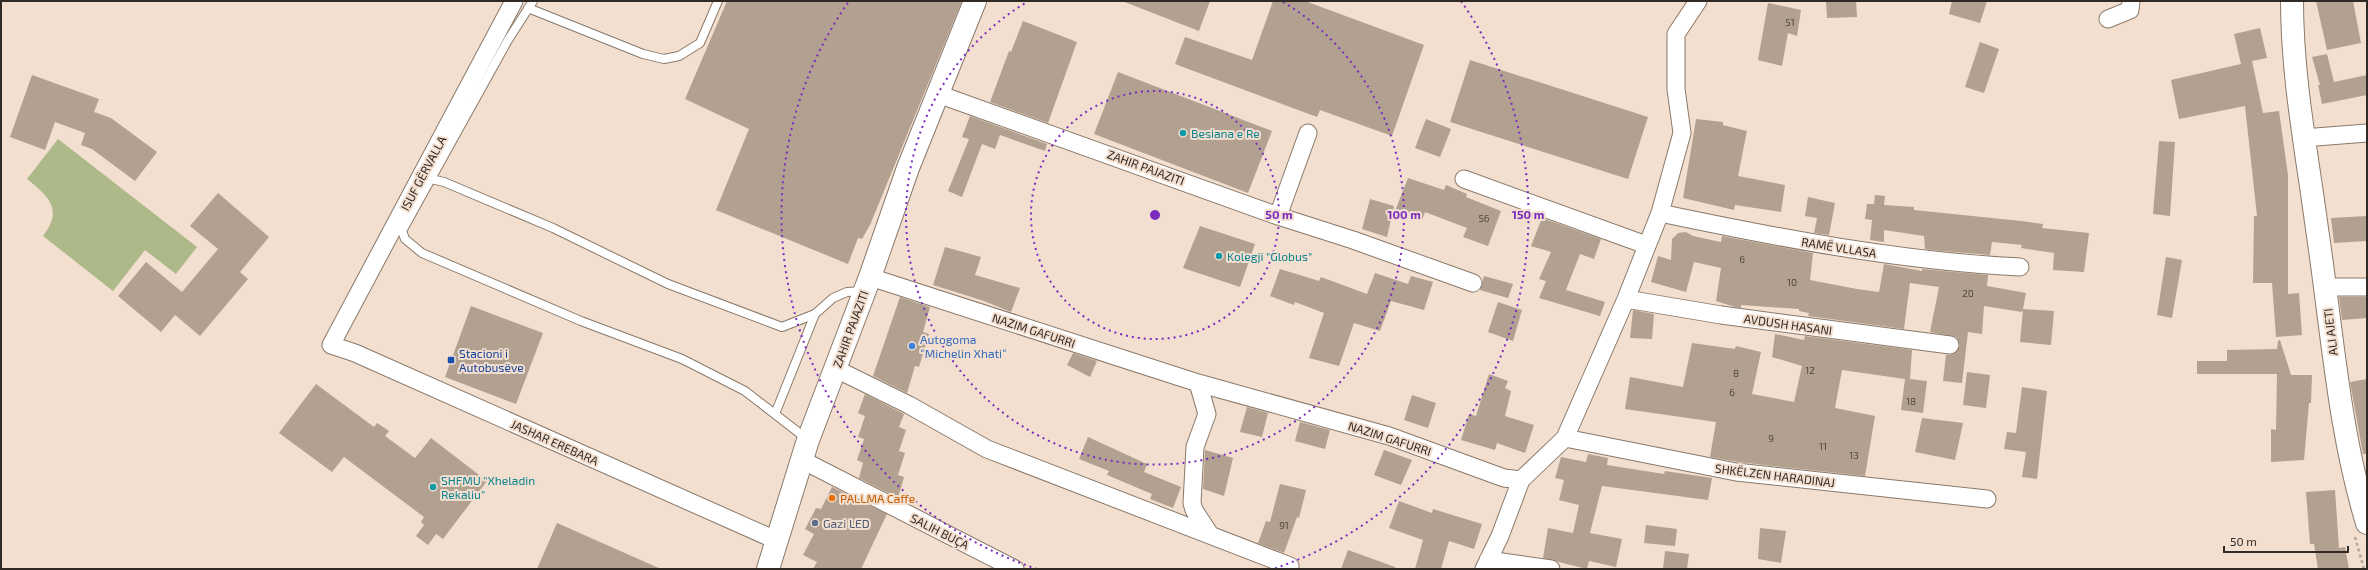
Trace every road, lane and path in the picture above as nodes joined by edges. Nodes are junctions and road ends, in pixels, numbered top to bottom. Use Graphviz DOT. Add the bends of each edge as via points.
graph roads {
  1 [pos="718,1"];
  2 [pos="975,1"];
  3 [pos="1698,1"];
  4 [pos="2131,1"];
  5 [pos="2292,1"];
  6 [pos="525,4"];
  7 [pos="2108,19"];
  8 [pos="939,92"];
  9 [pos="1308,133"];
  10 [pos="2367,133"];
  11 [pos="2303,138"];
  12 [pos="431,179"];
  13 [pos="1464,179"];
  14 [pos="1660,213"];
  15 [pos="1278,216"];
  16 [pos="1646,245"];
  17 [pos="2020,267"];
  18 [pos="1473,283"];
  19 [pos="867,284"];
  20 [pos="2324,287"];
  21 [pos="2367,287"];
  22 [pos="1626,299"];
  23 [pos="815,314"];
  24 [pos="331,345"];
  25 [pos="1950,345"];
  26 [pos="836,369"];
  27 [pos="1198,383"];
  28 [pos="775,414"];
  29 [pos="1565,438"];
  30 [pos="805,450"];
  31 [pos="1521,480"];
  32 [pos="1987,499"];
  33 [pos="2367,523"];
  34 [pos="1209,533"];
  35 [pos="778,541"];
  36 [pos="1486,564"];
  37 [pos="1290,566"];
  38 [pos="1004,567"];
  39 [pos="768,569"];
  40 [pos="1551,569"];
  1 -- 6 [label="lane" via="700,44 678,56 664,59 643,54"];
  2 -- 8 [label="main road, ZAHIR PAJAZITI"];
  3 -- 14 [label="street" via="1676,34 1676,89 1682,133"];
  4 -- 7 [label="street" via="2130,10"];
  5 -- 11 [label="main road, ALI AJETI"];
  6 -- 12 [label="lane" via="508,40"];
  6 -- 24 [label="street, ISUF GËRVALLA"];
  8 -- 15 [label="street, ZAHIR PAJAZITI"];
  8 -- 19 [label="main road, ZAHIR PAJAZITI" via="908,168"];
  9 -- 15 [label="street"];
  10 -- 11 [label="street"];
  11 -- 20 [label="main road, ALI AJETI"];
  12 -- 23 [label="lane" via="444,182 553,228 668,284 782,327"];
  12 -- 28 [label="lane" via="402,231 405,239 413,247 452,267 581,322 682,359 745,391"];
  13 -- 16 [label="street"];
  14 -- 16 [label="street"];
  14 -- 17 [label="street, RAMË VLLASA" via="1746,231 1885,254 1964,264"];
  15 -- 18 [label="street, ZAHIR PAJAZITI"];
  16 -- 22 [label="street"];
  19 -- 23 [label="lane" via="833,298"];
  19 -- 26 [label="main road, ZAHIR PAJAZITI"];
  19 -- 27 [label="street, NAZIM GAFURRI"];
  20 -- 21 [label="street"];
  20 -- 33 [label="main road, ALI AJETI" via="2340,412"];
  22 -- 25 [label="street, AVDUSH HASANI" via="1721,315"];
  22 -- 29 [label="street"];
  23 -- 28 [label="lane"];
  24 -- 35 [label="street, JASHAR EREBARA" via="355,352"];
  26 -- 30 [label="main road, ZAHIR PAJAZITI"];
  26 -- 34 [label="street" via="909,405 987,449"];
  27 -- 31 [label="street, NAZIM GAFURRI" via="1389,436 1504,478"];
  27 -- 34 [label="street" via="1207,414 1195,447 1192,502 1194,510"];
  28 -- 30 [label="lane"];
  29 -- 31 [label="street"];
  29 -- 32 [label="street, SHKËLZEN HARADINAJ" via="1736,472"];
  30 -- 35 [label="main road, ZAHIR PAJAZITI"];
  30 -- 38 [label="street, SALIH BUÇA"];
  31 -- 36 [label="street" via="1500,536"];
  34 -- 37 [label="street"];
  35 -- 39 [label="main road, ZAHIR PAJAZITI"];
  36 -- 40 [label="street"];
}
